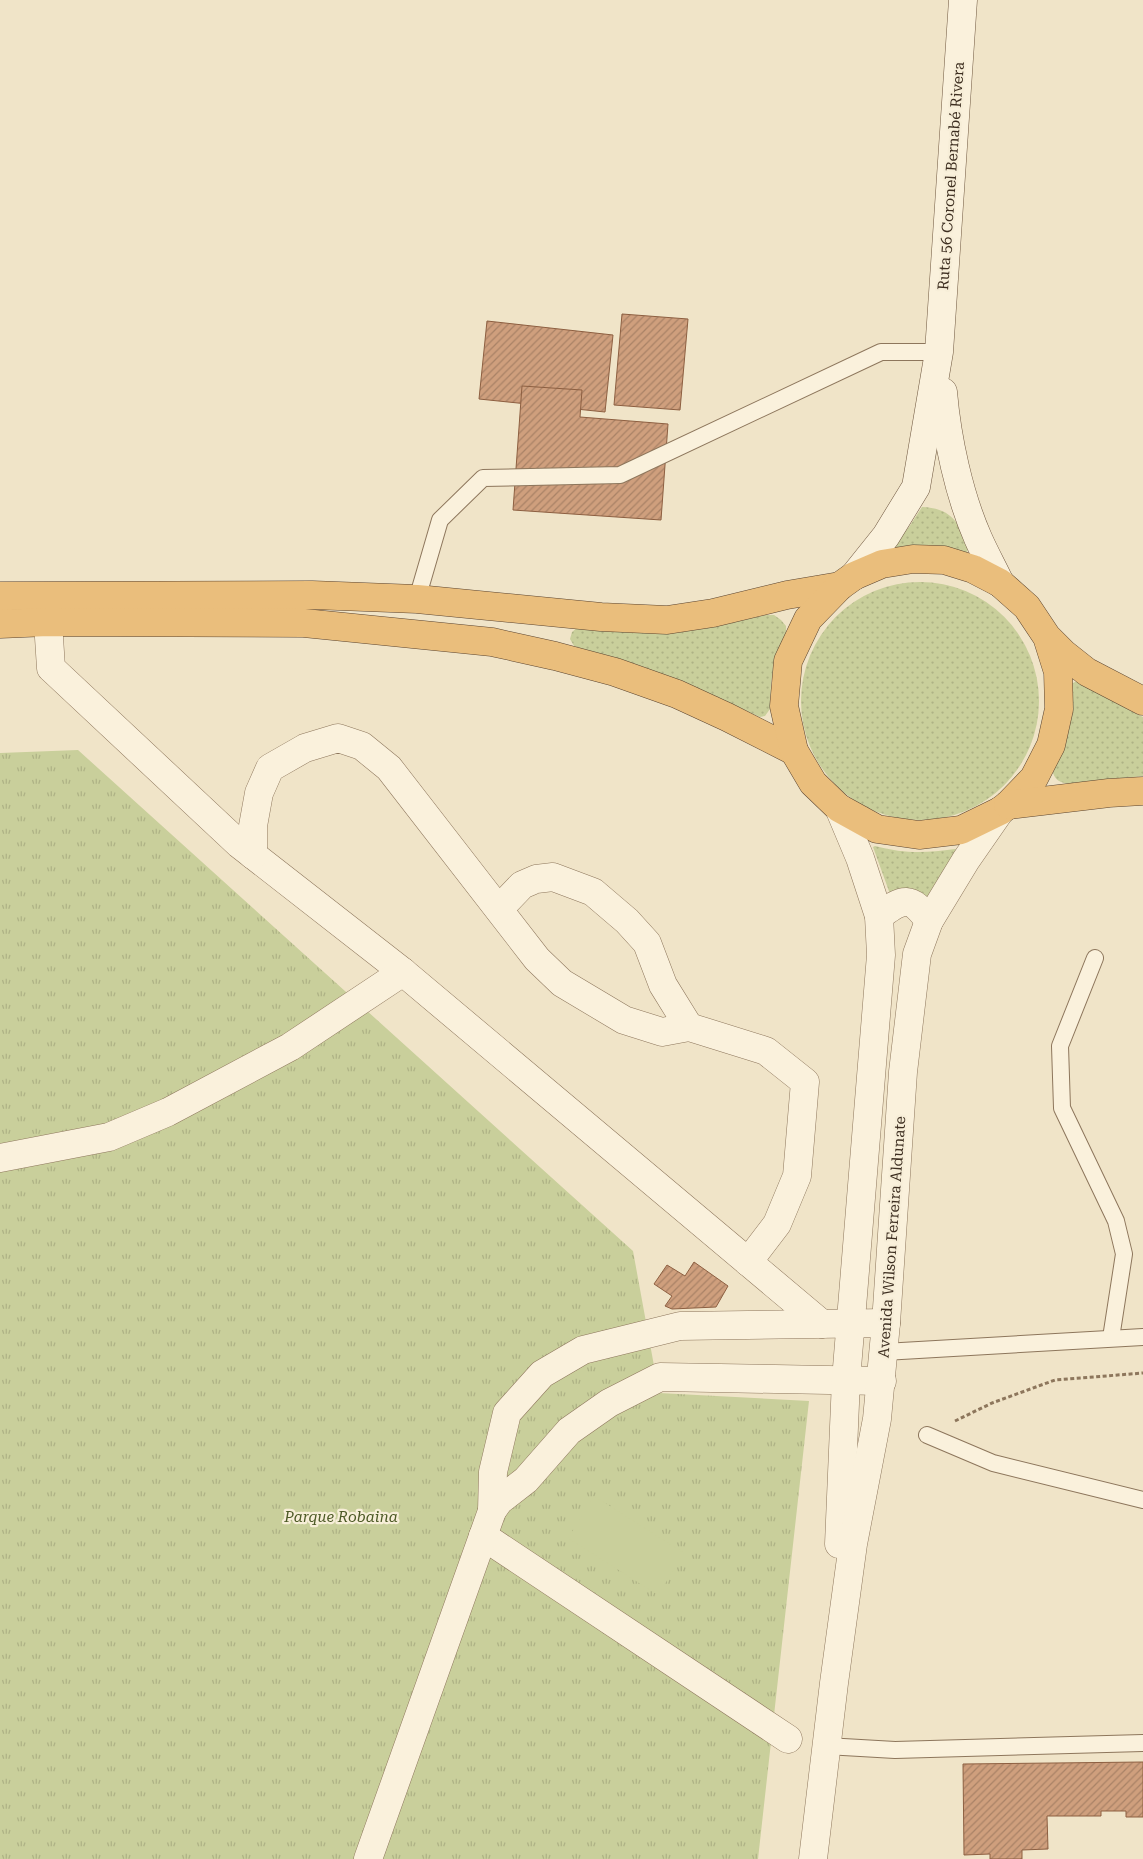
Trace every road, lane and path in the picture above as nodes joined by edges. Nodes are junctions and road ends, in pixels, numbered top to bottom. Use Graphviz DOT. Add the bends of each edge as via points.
graph roads {
  1 [pos="963,0"];
  2 [pos="939,352"];
  3 [pos="847,581"];
  4 [pos="1000,583"];
  5 [pos="0,596"];
  6 [pos="417,599"];
  7 [pos="48,622"];
  8 [pos="0,624"];
  9 [pos="1047,637"];
  10 [pos="1143,701"];
  11 [pos="794,751"];
  12 [pos="1143,791"];
  13 [pos="840,808"];
  14 [pos="1004,808"];
  15 [pos="253,855"];
  16 [pos="499,909"];
  17 [pos="879,916"];
  18 [pos="929,921"];
  19 [pos="1095,958"];
  20 [pos="403,972"];
  21 [pos="689,1027"];
  22 [pos="0,1158"];
  23 [pos="748,1262"];
  24 [pos="886,1323"];
  25 [pos="822,1324"];
  26 [pos="851,1324"];
  27 [pos="1143,1336"];
  28 [pos="1111,1338"];
  29 [pos="884,1352"];
  30 [pos="1143,1373"];
  31 [pos="846,1380"];
  32 [pos="882,1381"];
  33 [pos="927,1435"];
  34 [pos="1143,1500"];
  35 [pos="492,1511"];
  36 [pos="483,1536"];
  37 [pos="834,1683"];
  38 [pos="788,1739"];
  39 [pos="1143,1743"];
  40 [pos="826,1746"];
  41 [pos="368,1859"];
  42 [pos="813,1859"];
  1 -- 2 [label="street, Ruta 56 Coronel Bernabé Rivera"];
  2 -- 3 [label="street, Ruta 56 Coronel Bernabé Rivera" via="916,487 886,536"];
  2 -- 4 [label="street, Ruta 56 Coronel Bernabé Rivera" via="946,428 964,498 977,538"];
  2 -- 6 [label="lane" via="881,352 620,475 484,478 440,520"];
  3 -- 4 [label="highway" via="882,564 920,559 944,560 974,569"];
  3 -- 6 [label="highway" via="713,613 667,620 601,617"];
  3 -- 11 [label="highway" via="808,619 788,660 784,706"];
  4 -- 9 [label="highway" via="1027,607"];
  5 -- 6 [label="highway" via="312,595"];
  7 -- 8 [label="highway"];
  7 -- 11 [label="highway" via="304,623 492,642 614,672 677,694"];
  7 -- 15 [label="street" via="51,668"];
  9 -- 10 [label="highway" via="1087,672"];
  9 -- 14 [label="highway" via="1058,672 1059,709 1051,745 1034,778"];
  11 -- 13 [label="highway" via="813,783"];
  12 -- 14 [label="highway"];
  13 -- 14 [label="highway" via="877,828 919,835 961,830"];
  13 -- 17 [label="street, Avenida Wilson Ferreira Aldunate"];
  14 -- 18 [label="street, Avenida Wilson Ferreira Aldunate" via="966,860"];
  15 -- 16 [label="street" via="252,826 259,793 270,768 305,748 338,738 362,746 390,768"];
  15 -- 20 [label="street"];
  16 -- 21 [label="street" via="537,959 562,983 624,1020 662,1032"];
  16 -- 21 [label="street" via="522,885 536,879 553,877 593,892 628,921 647,942 663,985"];
  17 -- 18 [label="street" via="895,903 906,902 919,907"];
  17 -- 26 [label="street, Avenida Wilson Ferreira Aldunate" via="881,955"];
  18 -- 24 [label="street, Avenida Wilson Ferreira Aldunate" via="917,954 903,1072"];
  19 -- 28 [label="lane" via="1060,1046 1062,1108 1116,1221 1124,1254"];
  20 -- 22 [label="street" via="290,1047 168,1112 109,1137"];
  20 -- 23 [label="street"];
  21 -- 23 [label="street" via="766,1051 805,1082 797,1176 777,1224"];
  23 -- 25 [label="street"];
  24 -- 26 [label="street"];
  24 -- 29 [label="street, Avenida Wilson Ferreira Aldunate"];
  25 -- 26 [label="street"];
  25 -- 35 [label="street" via="680,1326 583,1350 542,1374 507,1413 493,1472"];
  26 -- 31 [label="street, Avenida Wilson Ferreira Aldunate"];
  27 -- 28 [label="lane"];
  28 -- 29 [label="lane"];
  29 -- 32 [label="street, Avenida Wilson Ferreira Aldunate"];
  30 -- 33 [label="path" via="1054,1380 992,1402"];
  31 -- 32 [label="street"];
  31 -- 35 [label="street" via="660,1377 608,1403 569,1431 526,1480 499,1501"];
  31 -- 37 [label="street, Avenida Wilson Ferreira Aldunate"];
  32 -- 37 [label="street, Avenida Wilson Ferreira Aldunate" via="853,1544"];
  33 -- 34 [label="lane" via="993,1463"];
  35 -- 36 [label="street"];
  36 -- 38 [label="street"];
  36 -- 41 [label="street"];
  37 -- 40 [label="street, Avenida Wilson Ferreira Aldunate"];
  39 -- 40 [label="lane" via="895,1750"];
  40 -- 42 [label="street, Avenida Wilson Ferreira Aldunate"];
}
